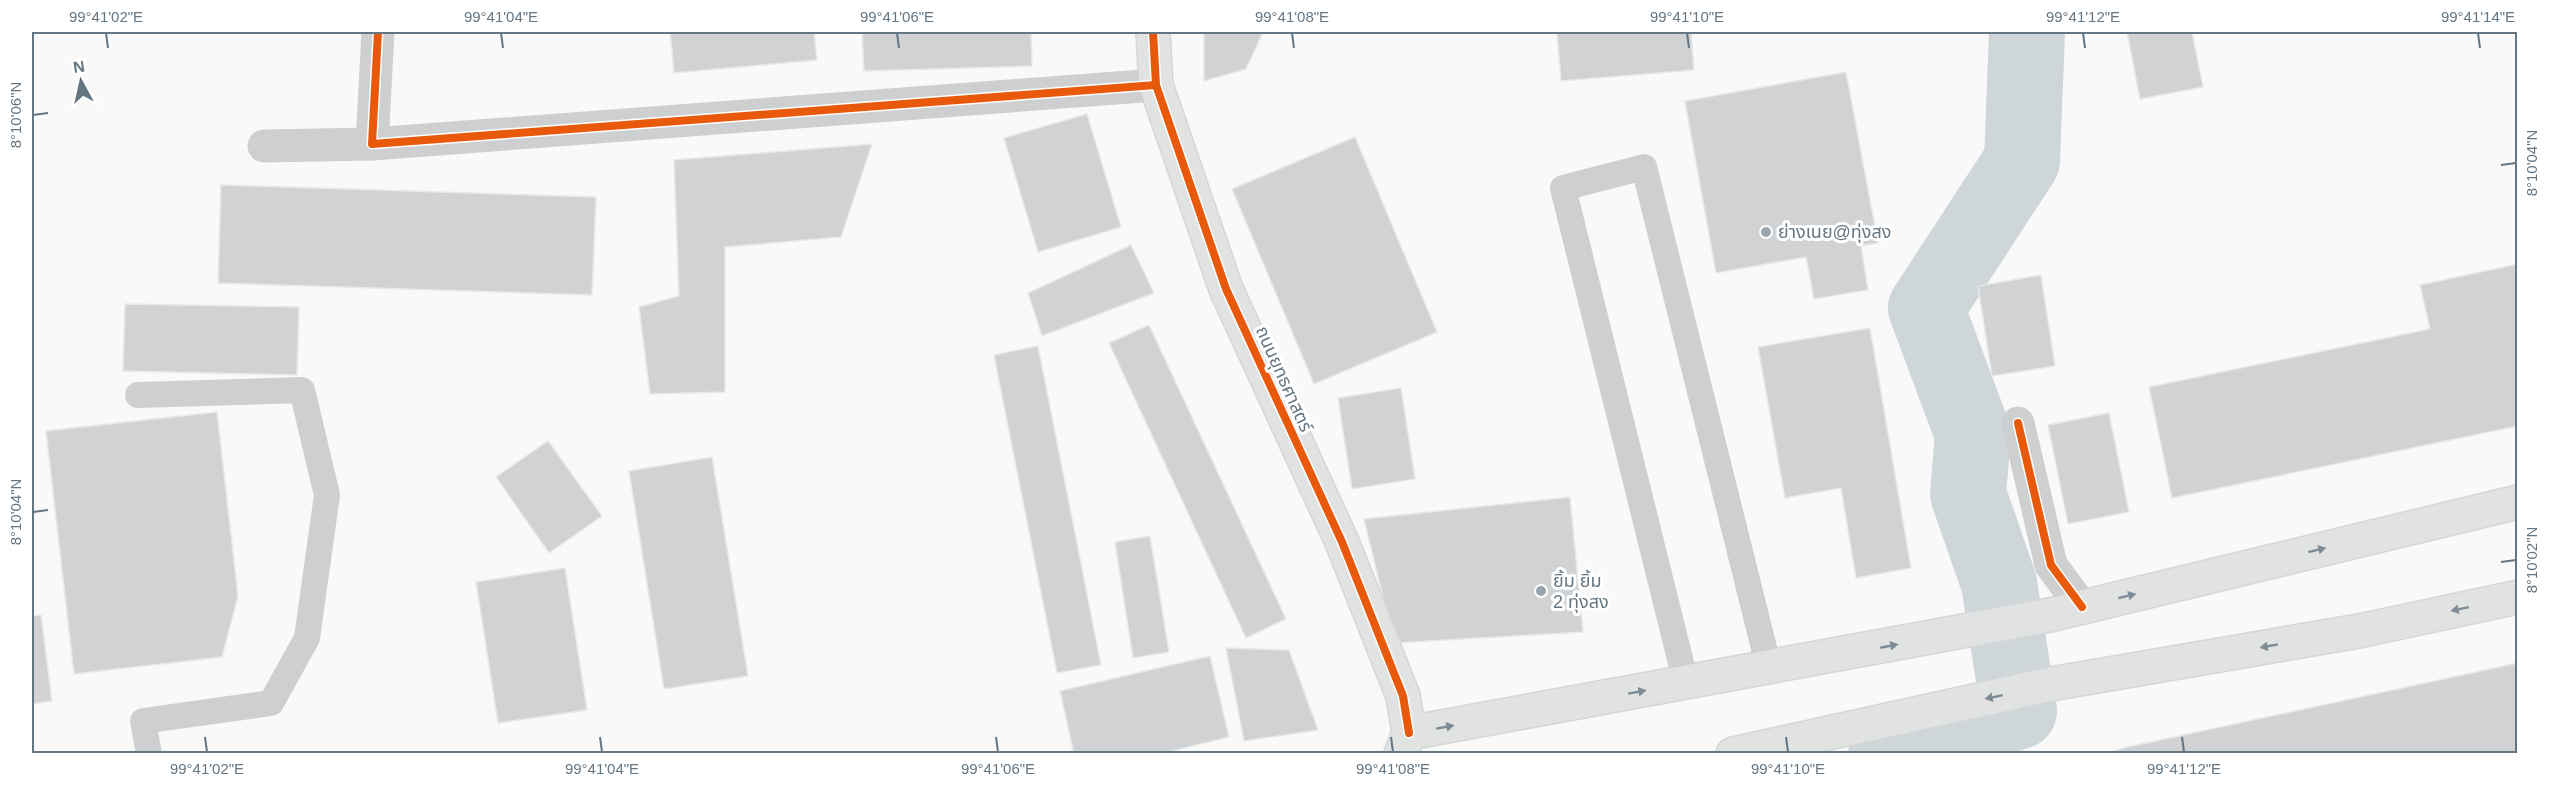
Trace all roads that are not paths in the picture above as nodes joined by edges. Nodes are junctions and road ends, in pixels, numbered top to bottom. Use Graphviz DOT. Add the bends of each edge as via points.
graph roads {
  1 [pos="378,32"];
  2 [pos="1153,32"];
  3 [pos="1156,85"];
  4 [pos="372,144"];
  5 [pos="264,146"];
  6 [pos="138,395"];
  7 [pos="2018,423"];
  8 [pos="2517,502"];
  9 [pos="2517,597"];
  10 [pos="2082,607"];
  11 [pos="1768,668"];
  12 [pos="1686,683"];
  13 [pos="1405,743"];
  14 [pos="149,753"];
  15 [pos="1733,753"];
  1 -- 4 [label="street"];
  2 -- 3 [label="main road, ถนนยุทธศาสตร์"];
  3 -- 4 [label="street"];
  3 -- 13 [label="main road, ถนนยุทธศาสตร์" via="1227,289 1342,542 1403,696"];
  4 -- 5 [label="street"];
  6 -- 14 [label="lane" via="302,390 327,495 307,638 271,703 143,721"];
  7 -- 10 [label="street" via="2051,565"];
  10 -- 8 [label="main road, one-way"];
  9 -- 15 [label="main road, one-way" via="2359,631 2051,684"];
  11 -- 10 [label="main road, one-way"];
  11 -- 12 [label="main road"];
  11 -- 12 [label="lane" via="1644,167 1563,188"];
  13 -- 12 [label="main road, one-way"];
}
